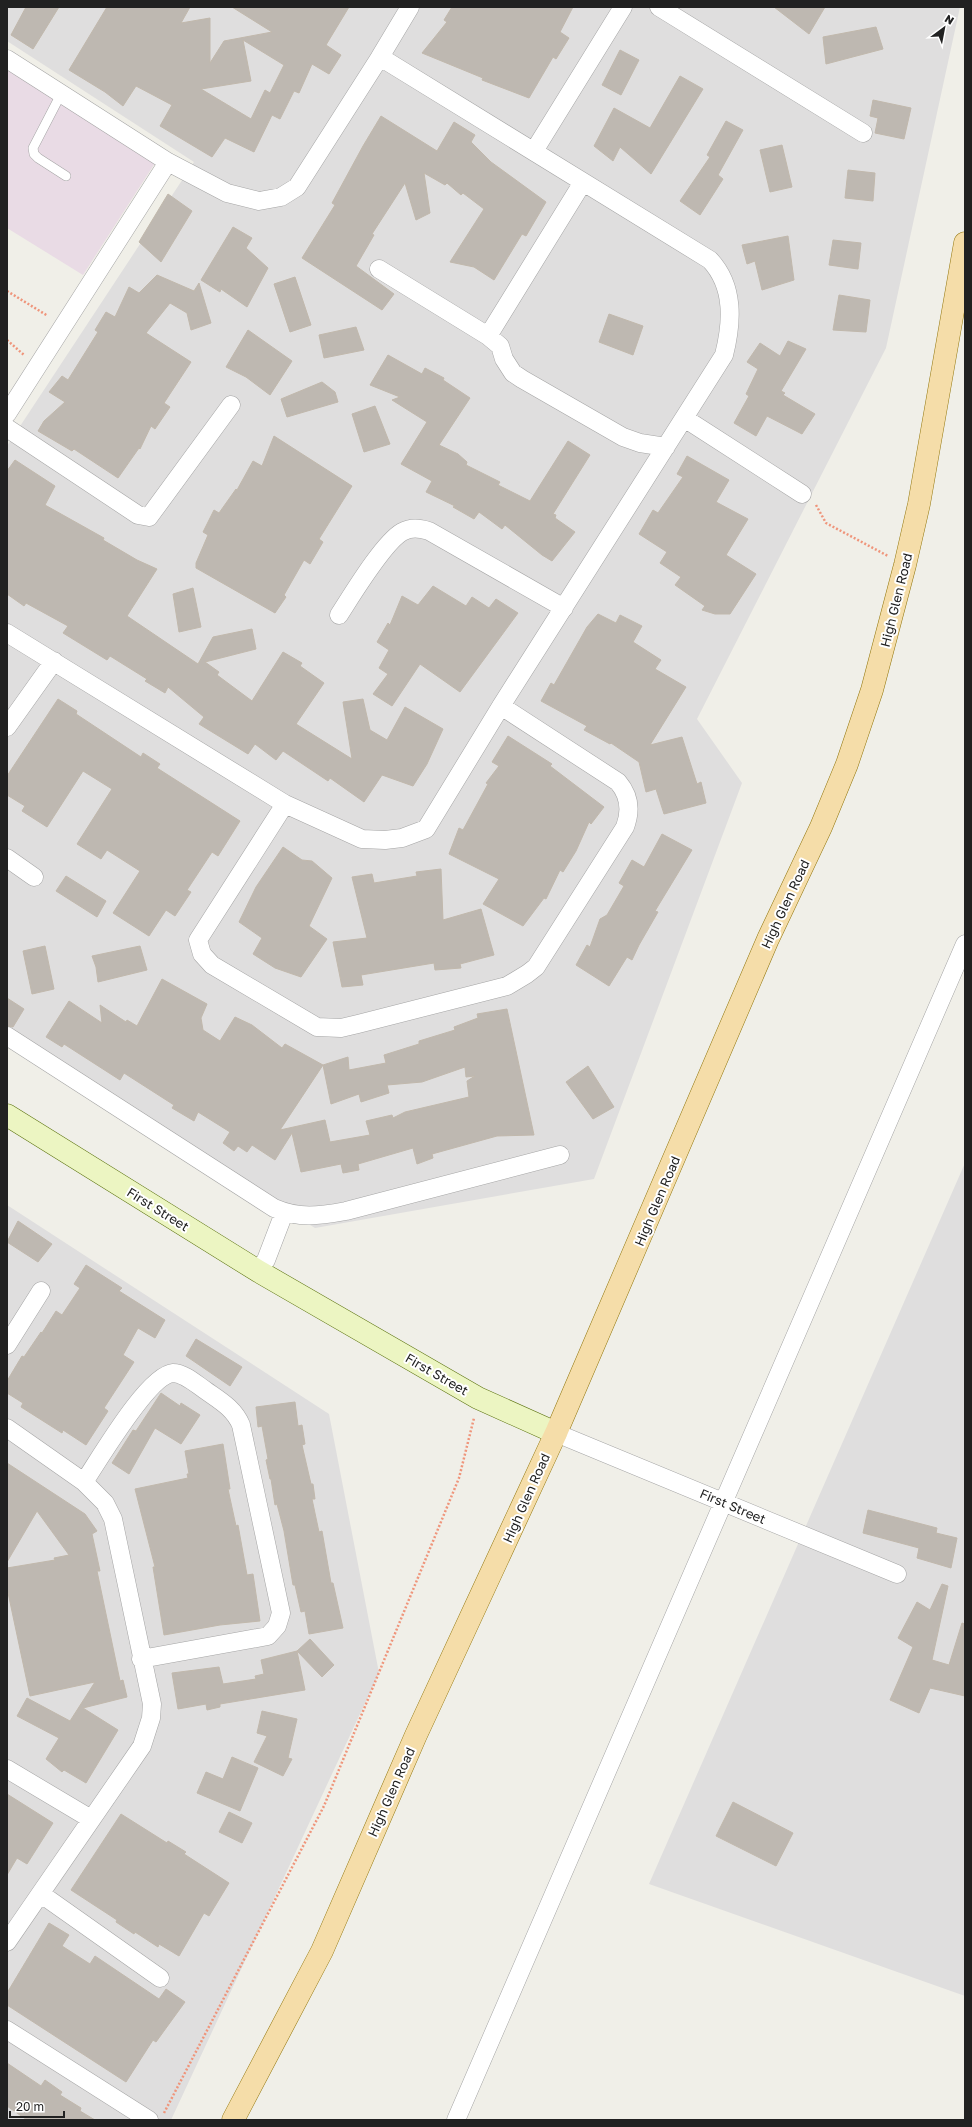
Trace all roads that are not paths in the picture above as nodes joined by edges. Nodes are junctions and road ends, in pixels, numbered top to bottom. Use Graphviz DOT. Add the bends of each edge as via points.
graph roads {
  1 [pos="410,7"];
  2 [pos="623,7"];
  3 [pos="659,7"];
  4 [pos="380,57"];
  5 [pos="7,59"];
  6 [pos="60,94"];
  7 [pos="863,133"];
  8 [pos="534,151"];
  9 [pos="168,162"];
  10 [pos="66,176"];
  11 [pos="583,182"];
  12 [pos="965,243"];
  13 [pos="379,269"];
  14 [pos="488,336"];
  15 [pos="231,405"];
  16 [pos="7,414"];
  17 [pos="684,418"];
  18 [pos="7,428"];
  19 [pos="666,446"];
  20 [pos="802,494"];
  21 [pos="564,608"];
  22 [pos="339,615"];
  23 [pos="7,633"];
  24 [pos="54,661"];
  25 [pos="501,706"];
  26 [pos="7,727"];
  27 [pos="285,804"];
  28 [pos="7,858"];
  29 [pos="34,877"];
  30 [pos="965,944"];
  31 [pos="7,1036"];
  32 [pos="7,1116"];
  33 [pos="560,1155"];
  34 [pos="284,1213"];
  35 [pos="258,1271"];
  36 [pos="41,1291"];
  37 [pos="7,1344"];
  38 [pos="7,1428"];
  39 [pos="556,1433"];
  40 [pos="84,1482"];
  41 [pos="723,1502"];
  42 [pos="897,1574"];
  43 [pos="141,1658"];
  44 [pos="7,1769"];
  45 [pos="91,1819"];
  46 [pos="41,1894"];
  47 [pos="7,1942"];
  48 [pos="160,1978"];
  49 [pos="7,2030"];
  50 [pos="149,2120"];
  51 [pos="233,2120"];
  52 [pos="456,2120"];
  1 -- 4 [label="street"];
  2 -- 8 [label="street"];
  3 -- 7 [label="street"];
  4 -- 8 [label="street"];
  4 -- 9 [label="street" via="297,186 281,198 260,201 227,193"];
  5 -- 6 [label="street"];
  6 -- 9 [label="street"];
  6 -- 10 [label="lane" via="33,148 38,158"];
  8 -- 11 [label="street"];
  9 -- 16 [label="street"];
  11 -- 14 [label="street"];
  11 -- 17 [label="street" via="710,260 722,277 730,306 729,332 724,355"];
  12 -- 39 [label="main road, High Glen Road" via="919,504 872,690 847,764 821,827 768,939"];
  13 -- 14 [label="street"];
  14 -- 19 [label="street" via="500,346 504,359 513,373 522,379 623,436 640,443"];
  15 -- 18 [label="street" via="149,517 138,515"];
  17 -- 19 [label="street"];
  17 -- 20 [label="street"];
  19 -- 21 [label="street"];
  21 -- 22 [label="street" via="429,531 419,528 404,531 391,540"];
  21 -- 25 [label="street"];
  23 -- 24 [label="street"];
  24 -- 26 [label="street"];
  24 -- 27 [label="street"];
  25 -- 27 [label="street" via="426,829 416,834 385,840 362,839"];
  25 -- 27 [label="street" via="618,782 625,790 630,808 625,827 536,967 506,986 358,1024 328,1029 317,1027 212,965 202,954 198,940"];
  28 -- 29 [label="street"];
  30 -- 41 [label="street"];
  31 -- 34 [label="street"];
  32 -- 35 [label="street, First Street"];
  33 -- 34 [label="street" via="346,1211 315,1217"];
  34 -- 35 [label="street" via="266,1260"];
  35 -- 39 [label="street, First Street" via="478,1398"];
  36 -- 37 [label="street"];
  38 -- 40 [label="street"];
  39 -- 41 [label="street, First Street"];
  39 -- 51 [label="main road, High Glen Road" via="410,1749 322,1951"];
  40 -- 43 [label="street" via="105,1503 113,1519"];
  40 -- 43 [label="street" via="143,1395 165,1374 175,1373 188,1378 238,1416 281,1613 280,1620 268,1636"];
  41 -- 42 [label="street, First Street"];
  41 -- 52 [label="street"];
  43 -- 45 [label="street" via="152,1704 148,1731 142,1746"];
  44 -- 45 [label="street"];
  45 -- 46 [label="street"];
  46 -- 47 [label="street"];
  46 -- 48 [label="street"];
  49 -- 50 [label="street"];
}
